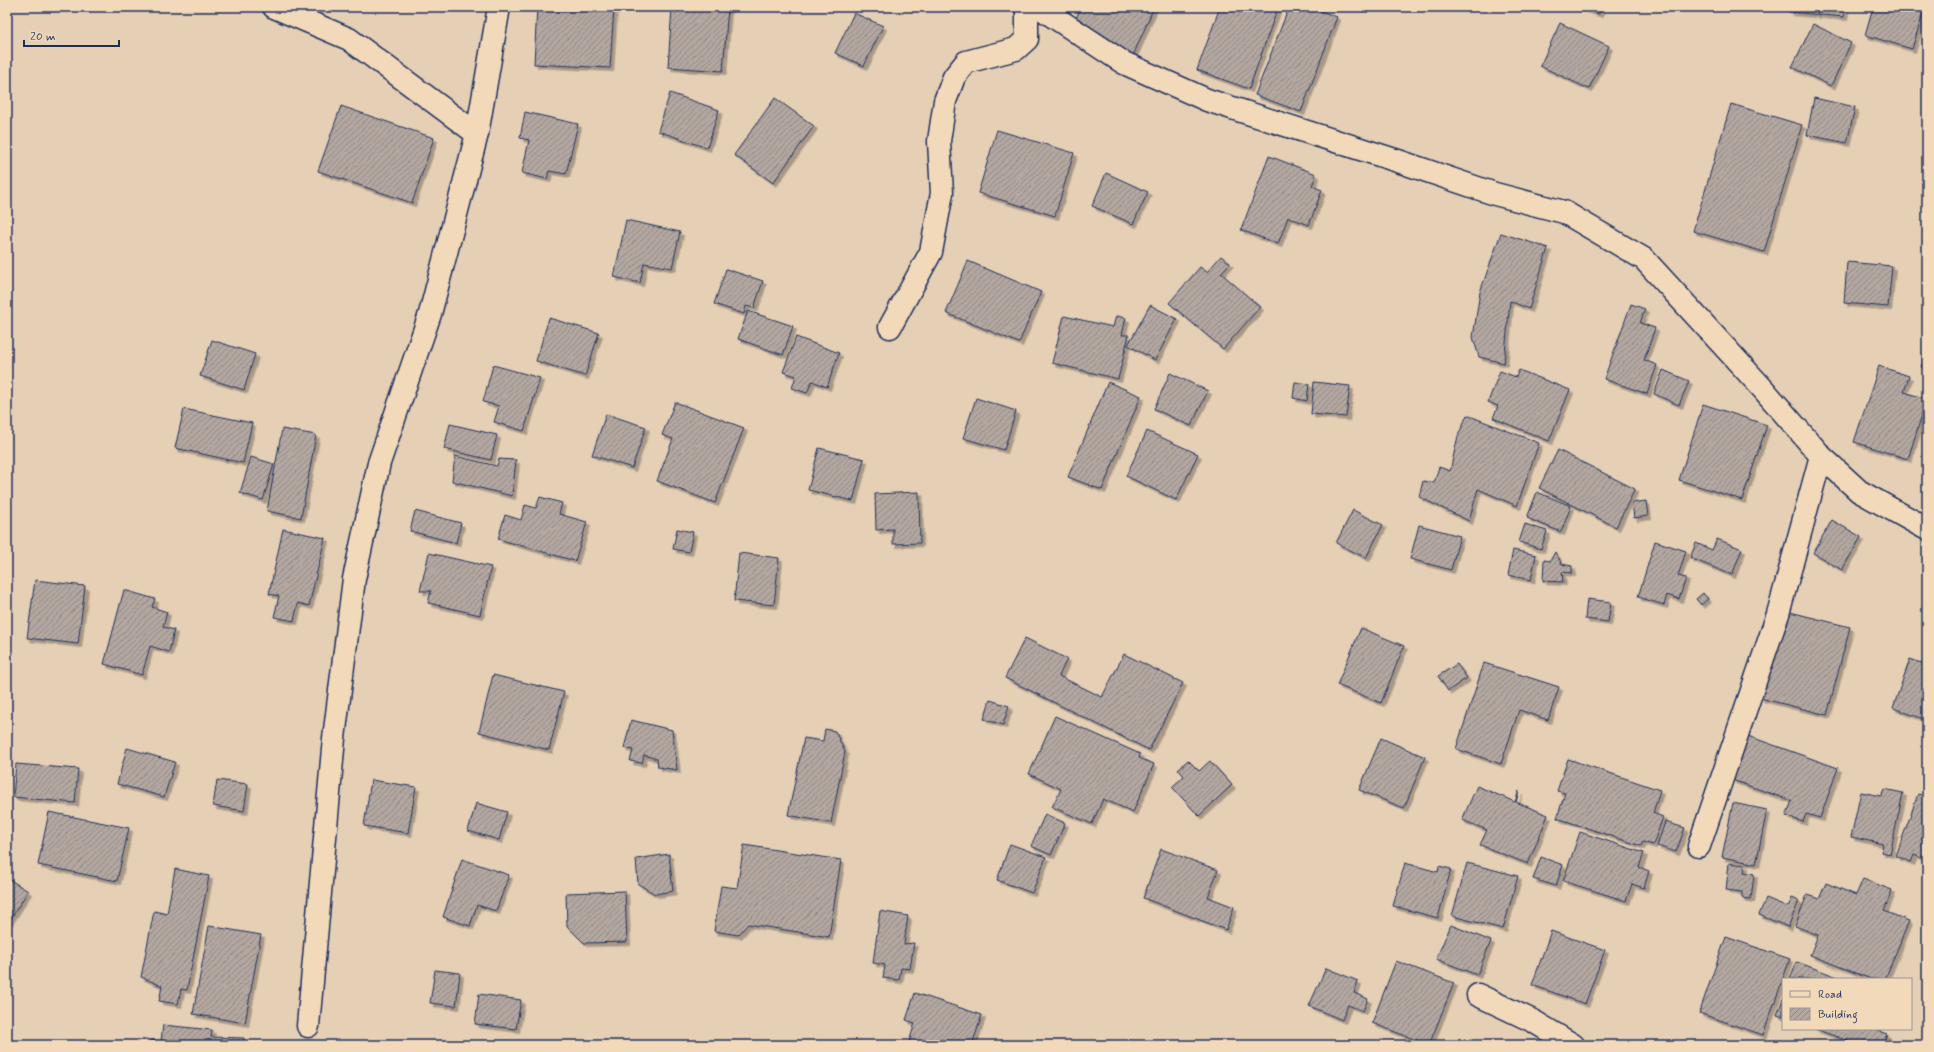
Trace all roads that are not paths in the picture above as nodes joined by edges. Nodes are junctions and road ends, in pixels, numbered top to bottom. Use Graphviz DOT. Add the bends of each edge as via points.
graph roads {
  1 [pos="274,7"];
  2 [pos="499,7"];
  3 [pos="1027,7"];
  4 [pos="1042,7"];
  5 [pos="477,134"];
  6 [pos="890,327"];
  7 [pos="1821,456"];
  8 [pos="1927,529"];
  9 [pos="1699,846"];
  10 [pos="1478,995"];
  11 [pos="308,1026"];
  12 [pos="1573,1045"];
  1 -- 5 [label="street" via="349,39"];
  2 -- 5 [label="street"];
  3 -- 6 [label="street" via="1027,39 1016,49 966,62 954,77 945,101 939,141 942,193 931,252"];
  4 -- 7 [label="street" via="1124,63 1207,100 1495,194 1564,212 1644,259 1759,384"];
  5 -- 11 [label="street" via="430,314 379,462 354,579 334,738"];
  7 -- 8 [label="street" via="1859,491"];
  7 -- 9 [label="street" via="1778,614"];
  10 -- 12 [label="street" via="1533,1021"];
}
